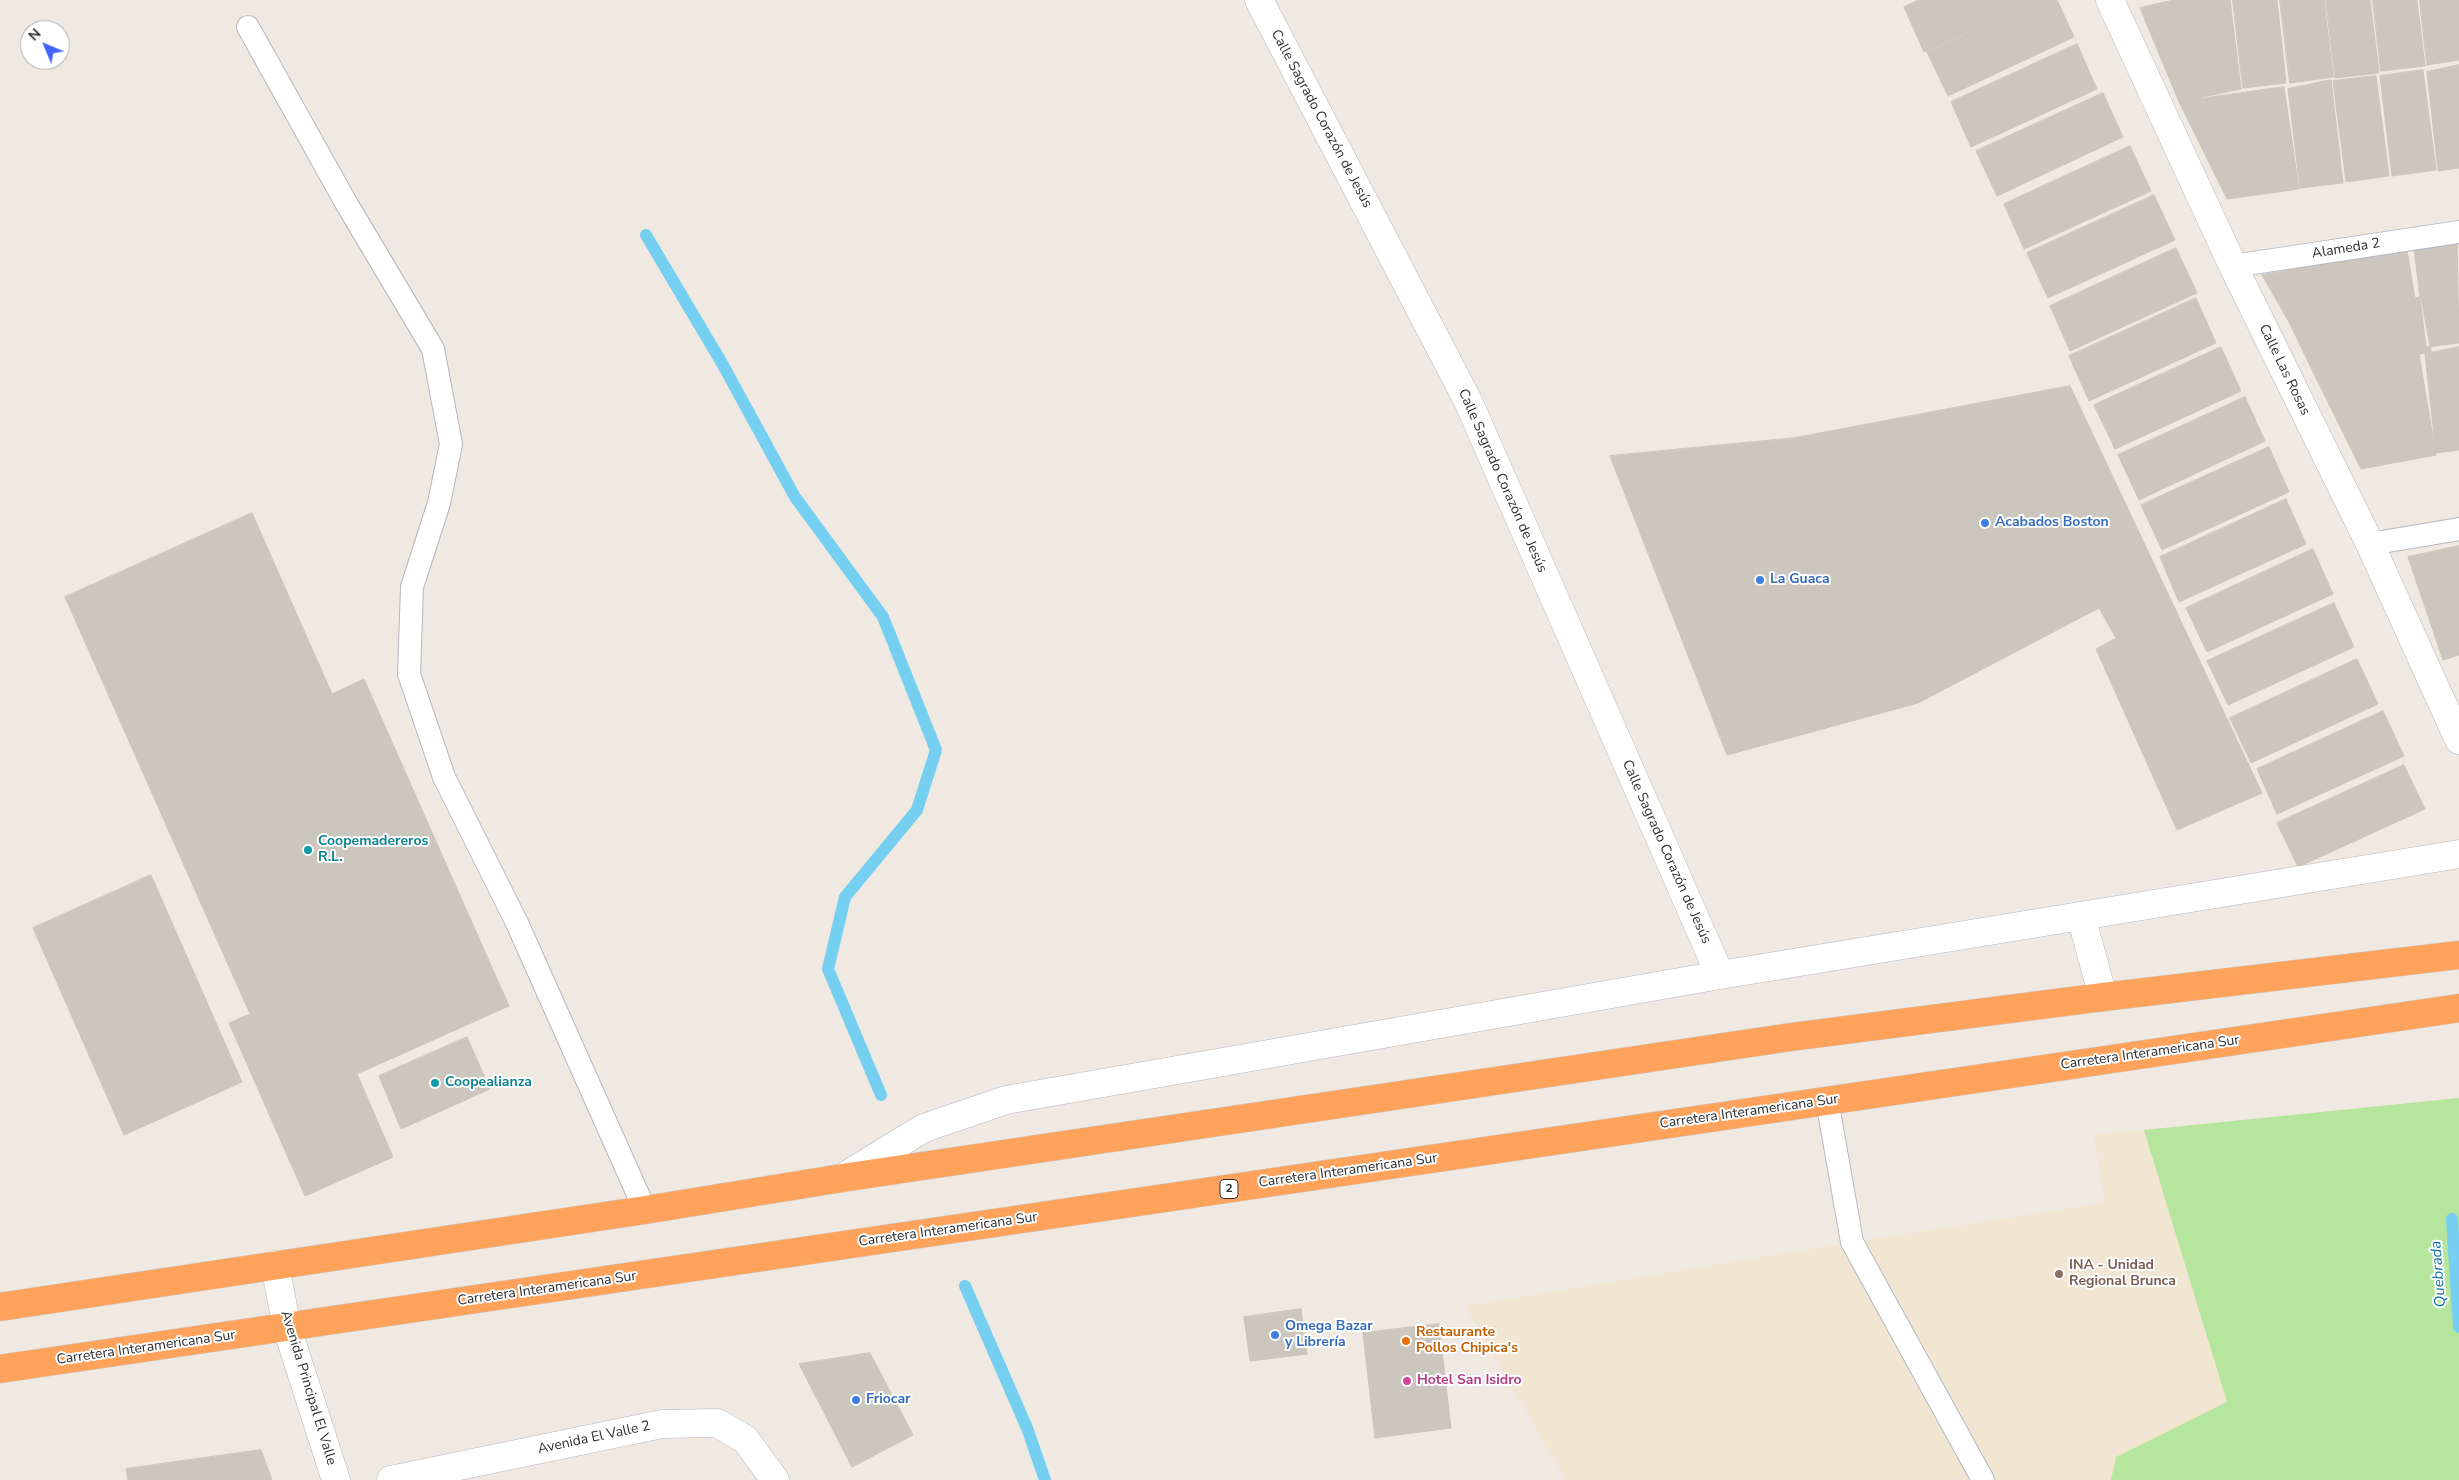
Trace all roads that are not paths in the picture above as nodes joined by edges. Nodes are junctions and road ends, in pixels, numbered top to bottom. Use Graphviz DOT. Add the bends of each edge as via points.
graph roads {
  1 [pos="1259,0"];
  2 [pos="2110,0"];
  3 [pos="248,27"];
  4 [pos="2459,232"];
  5 [pos="2233,266"];
  6 [pos="2459,530"];
  7 [pos="2370,544"];
  8 [pos="2459,740"];
  9 [pos="2459,854"];
  10 [pos="2081,916"];
  11 [pos="2459,955"];
  12 [pos="1720,975"];
  13 [pos="2102,997"];
  14 [pos="2459,1008"];
  15 [pos="1827,1100"];
  16 [pos="842,1178"];
  17 [pos="645,1210"];
  18 [pos="275,1265"];
  19 [pos="0,1307"];
  20 [pos="287,1328"];
  21 [pos="0,1369"];
  22 [pos="336,1480"];
  23 [pos="391,1480"];
  24 [pos="775,1480"];
  25 [pos="1983,1480"];
  1 -- 12 [label="street, Calle Sagrado Corazón de Jesús" via="1468,401"];
  2 -- 5 [label="street, Calle Las Rosas"];
  3 -- 17 [label="lane" via="345,201 433,349 451,444 439,503 412,587 409,674 444,778 517,923"];
  4 -- 5 [label="lane, Alameda 2"];
  5 -- 7 [label="street, Calle Las Rosas"];
  6 -- 7 [label="lane"];
  7 -- 8 [label="street, Calle Las Rosas"];
  9 -- 10 [label="street"];
  10 -- 12 [label="street"];
  10 -- 13 [label="street"];
  11 -- 13 [label="highway"];
  12 -- 16 [label="street" via="1006,1100 924,1128"];
  13 -- 16 [label="highway" via="1791,1037"];
  14 -- 15 [label="highway, Carretera Interamericana Sur / 2"];
  15 -- 20 [label="highway, Carretera Interamericana Sur / 2"];
  15 -- 25 [label="lane" via="1852,1242"];
  16 -- 17 [label="highway"];
  17 -- 18 [label="highway"];
  18 -- 19 [label="highway"];
  18 -- 20 [label="street, Avenida Principal El Valle"];
  20 -- 21 [label="highway, Carretera Interamericana Sur / 2"];
  20 -- 22 [label="street, Avenida Principal El Valle"];
  23 -- 24 [label="street, Avenida El Valle 2" via="662,1424 717,1423 745,1439"];
}
